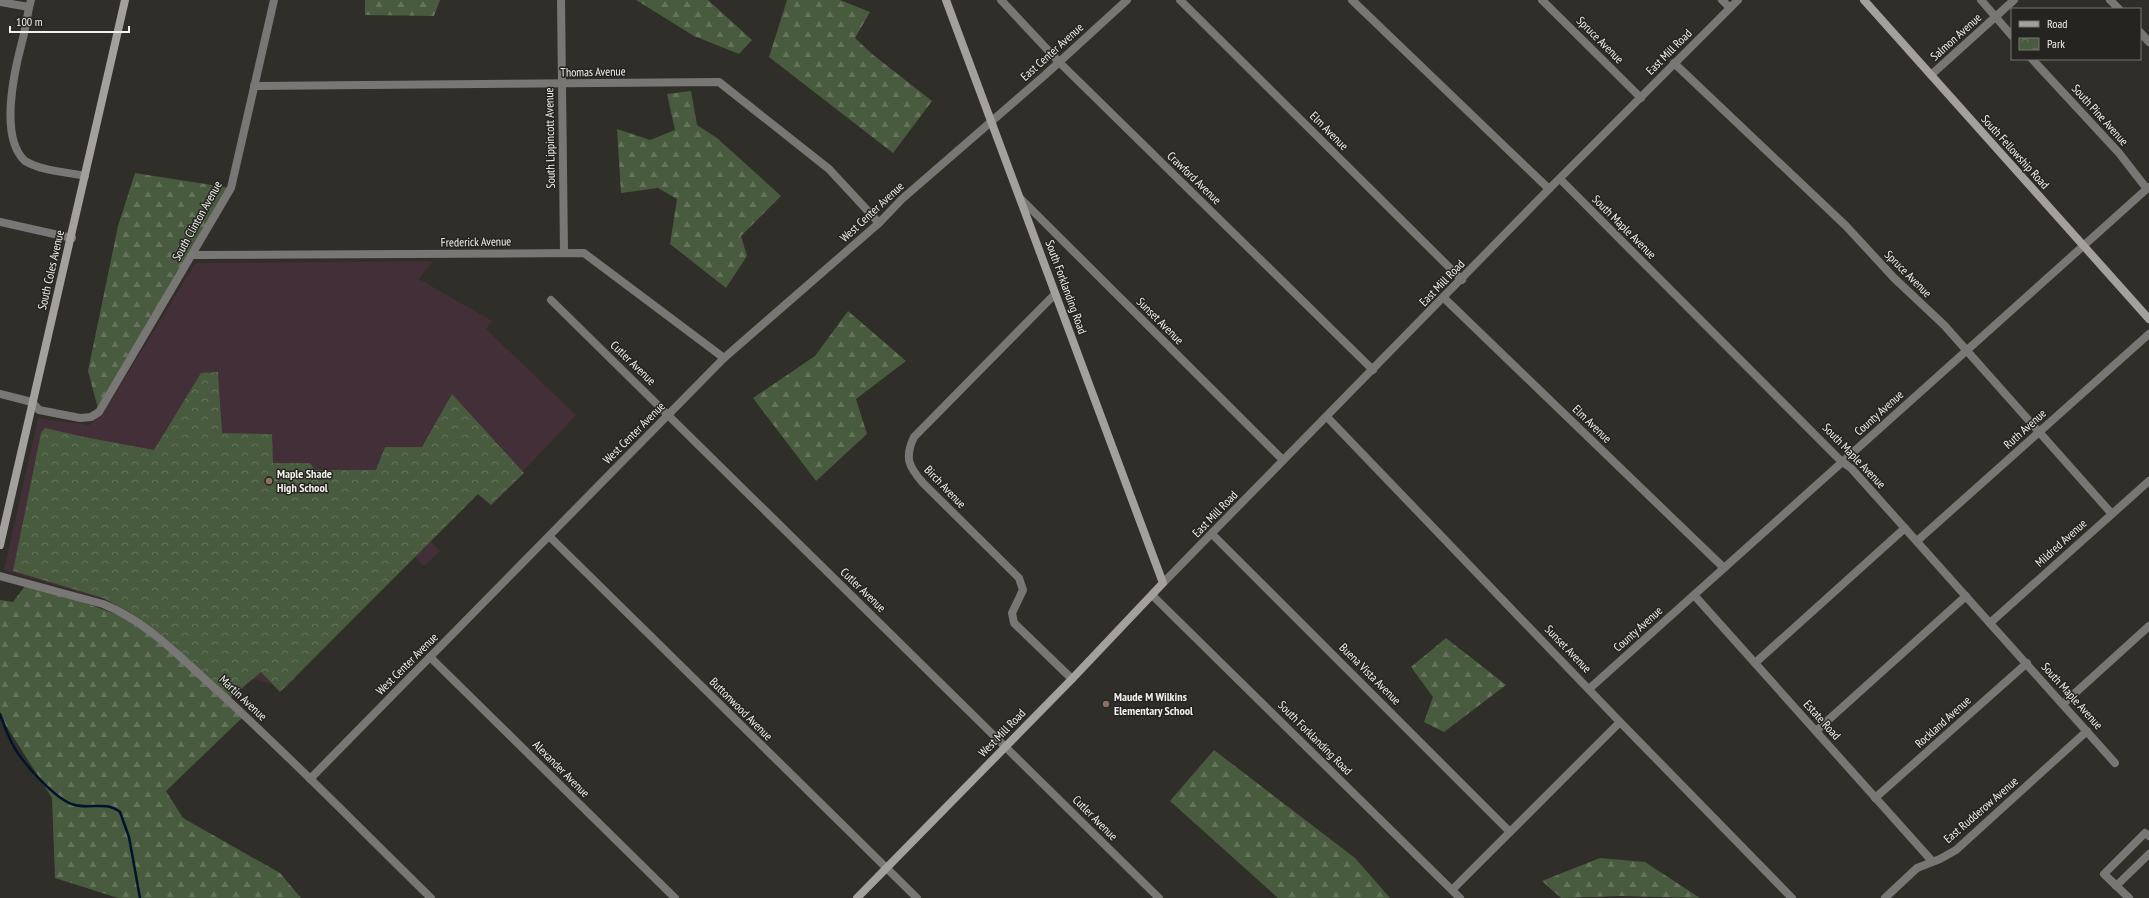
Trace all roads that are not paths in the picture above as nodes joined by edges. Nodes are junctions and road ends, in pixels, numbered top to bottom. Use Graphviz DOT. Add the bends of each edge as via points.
graph roads {
  1 [pos="125,0"];
  2 [pos="274,0"];
  3 [pos="561,0"];
  4 [pos="946,0"];
  5 [pos="1001,0"];
  6 [pos="1127,0"];
  7 [pos="1180,0"];
  8 [pos="1352,0"];
  9 [pos="1542,0"];
  10 [pos="1722,0"];
  11 [pos="1738,0"];
  12 [pos="1864,0"];
  13 [pos="1981,0"];
  14 [pos="2014,0"];
  15 [pos="2110,0"];
  16 [pos="0,2"];
  17 [pos="30,4"];
  18 [pos="1730,8"];
  19 [pos="2118,8"];
  20 [pos="1996,17"];
  21 [pos="2141,33"];
  22 [pos="2011,35"];
  23 [pos="2149,42"];
  24 [pos="2033,60"];
  25 [pos="1059,62"];
  26 [pos="1674,63"];
  27 [pos="1931,75"];
  28 [pos="562,85"];
  29 [pos="254,86"];
  30 [pos="3,98"];
  31 [pos="1641,98"];
  32 [pos="992,121"];
  33 [pos="85,176"];
  34 [pos="1560,179"];
  35 [pos="2148,188"];
  36 [pos="1549,189"];
  37 [pos="1021,199"];
  38 [pos="0,222"];
  39 [pos="879,223"];
  40 [pos="72,238"];
  41 [pos="2084,246"];
  42 [pos="564,252"];
  43 [pos="193,255"];
  44 [pos="1462,280"];
  45 [pos="1055,294"];
  46 [pos="1444,298"];
  47 [pos="551,300"];
  48 [pos="2149,319"];
  49 [pos="2149,334"];
  50 [pos="1967,350"];
  51 [pos="724,358"];
  52 [pos="1373,370"];
  53 [pos="0,394"];
  54 [pos="32,402"];
  55 [pos="669,415"];
  56 [pos="1328,416"];
  57 [pos="2040,432"];
  58 [pos="1283,460"];
  59 [pos="1842,462"];
  60 [pos="2149,480"];
  61 [pos="2112,514"];
  62 [pos="1905,528"];
  63 [pos="1212,534"];
  64 [pos="550,537"];
  65 [pos="1917,541"];
  66 [pos="0,545"];
  67 [pos="1724,568"];
  68 [pos="0,576"];
  69 [pos="1163,583"];
  70 [pos="1694,595"];
  71 [pos="1153,596"];
  72 [pos="1966,596"];
  73 [pos="1990,623"];
  74 [pos="2149,626"];
  75 [pos="430,657"];
  76 [pos="1755,663"];
  77 [pos="2027,663"];
  78 [pos="1072,680"];
  79 [pos="1589,689"];
  80 [pos="2063,704"];
  81 [pos="1620,722"];
  82 [pos="1816,731"];
  83 [pos="2087,731"];
  84 [pos="1006,747"];
  85 [pos="2115,762"];
  86 [pos="310,779"];
  87 [pos="1876,798"];
  88 [pos="1510,832"];
  89 [pos="2149,836"];
  90 [pos="2149,854"];
  91 [pos="1932,861"];
  92 [pos="887,868"];
  93 [pos="2116,886"];
  94 [pos="1452,890"];
  95 [pos="431,898"];
  96 [pos="675,898"];
  97 [pos="857,898"];
  98 [pos="917,898"];
  99 [pos="1159,898"];
  100 [pos="1460,898"];
  101 [pos="1792,898"];
  102 [pos="1885,898"];
  103 [pos="2129,898"];
  1 -- 33 [label="street, South Coles Avenue"];
  2 -- 29 [label="street, South Clinton Avenue"];
  3 -- 28 [label="street, South Lippincott Avenue"];
  4 -- 32 [label="street, South Forklanding Road"];
  5 -- 25 [label="street, Crawford Avenue"];
  6 -- 25 [label="street, East Center Avenue"];
  7 -- 44 [label="street, Elm Avenue"];
  8 -- 36 [label="street"];
  9 -- 31 [label="street, Spruce Avenue"];
  10 -- 18 [label="street"];
  11 -- 18 [label="street, East Mill Road"];
  12 -- 27 [label="street, South Fellowship Road"];
  13 -- 20 [label="street"];
  14 -- 20 [label="street, Salmon Avenue"];
  15 -- 19 [label="street"];
  16 -- 17 [label="street"];
  17 -- 30 [label="street" via="22,41"];
  18 -- 26 [label="street, East Mill Road"];
  20 -- 22 [label="street"];
  20 -- 27 [label="street, Salmon Avenue"];
  21 -- 23 [label="street"];
  24 -- 35 [label="street, South Pine Avenue"];
  25 -- 32 [label="street, East Center Avenue"];
  25 -- 52 [label="street, Crawford Avenue"];
  26 -- 31 [label="street, East Mill Road"];
  26 -- 50 [label="street, Spruce Avenue" via="1846,226 1857,241"];
  27 -- 41 [label="street, South Fellowship Road"];
  28 -- 29 [label="street, Thomas Avenue"];
  28 -- 39 [label="street, Thomas Avenue" via="719,82 829,169"];
  28 -- 42 [label="street, South Lippincott Avenue"];
  29 -- 43 [label="street, South Clinton Avenue" via="231,188"];
  30 -- 33 [label="street" via="5,131 12,148 19,156 34,165"];
  31 -- 34 [label="street, East Mill Road"];
  32 -- 37 [label="street, South Forklanding Road"];
  32 -- 39 [label="street, West Center Avenue" via="902,199"];
  33 -- 40 [label="street, South Coles Avenue"];
  34 -- 36 [label="street, East Mill Road"];
  34 -- 59 [label="street, South Maple Avenue"];
  35 -- 41 [label="street, County Avenue"];
  36 -- 44 [label="street, East Mill Road"];
  37 -- 45 [label="street, South Forklanding Road"];
  37 -- 58 [label="street, Sunset Avenue"];
  38 -- 40 [label="street"];
  39 -- 51 [label="street, West Center Avenue"];
  40 -- 54 [label="street, South Coles Avenue"];
  41 -- 48 [label="street, South Fellowship Road"];
  41 -- 50 [label="street, County Avenue"];
  42 -- 43 [label="street, Frederick Avenue"];
  42 -- 51 [label="street, Frederick Avenue" via="584,253 594,258"];
  43 -- 54 [label="street, South Clinton Avenue" via="99,412 91,417 80,418 39,410"];
  44 -- 46 [label="street, East Mill Road"];
  45 -- 69 [label="street, South Forklanding Road"];
  45 -- 78 [label="street, Birch Avenue" via="914,437 909,454 912,470 923,483 1019,578 1023,590 1012,613 1014,623"];
  46 -- 52 [label="street, East Mill Road"];
  46 -- 67 [label="street, Elm Avenue"];
  47 -- 55 [label="street, Cutler Avenue"];
  49 -- 57 [label="street, Ruth Avenue"];
  50 -- 57 [label="street, Spruce Avenue"];
  50 -- 59 [label="street, County Avenue"];
  51 -- 55 [label="street, West Center Avenue"];
  52 -- 56 [label="street, East Mill Road"];
  53 -- 54 [label="street"];
  54 -- 66 [label="street, South Coles Avenue"];
  55 -- 64 [label="street, West Center Avenue"];
  55 -- 84 [label="street, Cutler Avenue"];
  56 -- 58 [label="street, East Mill Road"];
  56 -- 79 [label="street, Sunset Avenue"];
  57 -- 61 [label="street, Spruce Avenue"];
  57 -- 65 [label="street, Ruth Avenue"];
  58 -- 63 [label="street, East Mill Road"];
  59 -- 62 [label="street, South Maple Avenue" via="1851,468"];
  59 -- 67 [label="street, County Avenue"];
  60 -- 61 [label="street, Mildred Avenue"];
  61 -- 73 [label="street, Mildred Avenue"];
  62 -- 65 [label="street, South Maple Avenue"];
  62 -- 76 [label="street"];
  63 -- 69 [label="street, East Mill Road"];
  63 -- 88 [label="street, Buena Vista Avenue"];
  64 -- 75 [label="street, West Center Avenue"];
  64 -- 92 [label="street, Buttonwood Avenue"];
  65 -- 72 [label="street, South Maple Avenue"];
  67 -- 70 [label="street, County Avenue"];
  68 -- 86 [label="street, Martin Avenue" via="103,604 130,618 159,639 227,699"];
  69 -- 71 [label="street, West Mill Road"];
  70 -- 76 [label="street, Estate Road"];
  70 -- 79 [label="street, County Avenue"];
  71 -- 78 [label="street, West Mill Road"];
  71 -- 94 [label="street, South Forklanding Road"];
  72 -- 73 [label="street, South Maple Avenue"];
  72 -- 82 [label="street"];
  73 -- 77 [label="street, South Maple Avenue"];
  74 -- 80 [label="street"];
  75 -- 86 [label="street, West Center Avenue"];
  75 -- 96 [label="street, Alexander Avenue"];
  76 -- 82 [label="street, Estate Road"];
  77 -- 80 [label="street, South Maple Avenue"];
  77 -- 87 [label="street, Rockland Avenue"];
  78 -- 84 [label="street, West Mill Road"];
  79 -- 81 [label="street, Sunset Avenue"];
  80 -- 83 [label="street, South Maple Avenue"];
  81 -- 88 [label="street"];
  81 -- 101 [label="street, Sunset Avenue"];
  82 -- 87 [label="street, Estate Road"];
  83 -- 85 [label="street, South Maple Avenue"];
  83 -- 91 [label="street, East Rudderow Avenue" via="1956,850"];
  84 -- 92 [label="street, West Mill Road"];
  84 -- 99 [label="street, Cutler Avenue"];
  86 -- 95 [label="street, Martin Avenue"];
  87 -- 91 [label="street, Estate Road"];
  88 -- 94 [label="street"];
  89 -- 93 [label="street" via="2145,833 2104,874"];
  90 -- 93 [label="street"];
  91 -- 102 [label="street, East Rudderow Avenue" via="1917,868"];
  92 -- 97 [label="street, West Mill Road"];
  92 -- 98 [label="street, Buttonwood Avenue"];
  93 -- 103 [label="street"];
  94 -- 100 [label="street, South Forklanding Road"];
}
